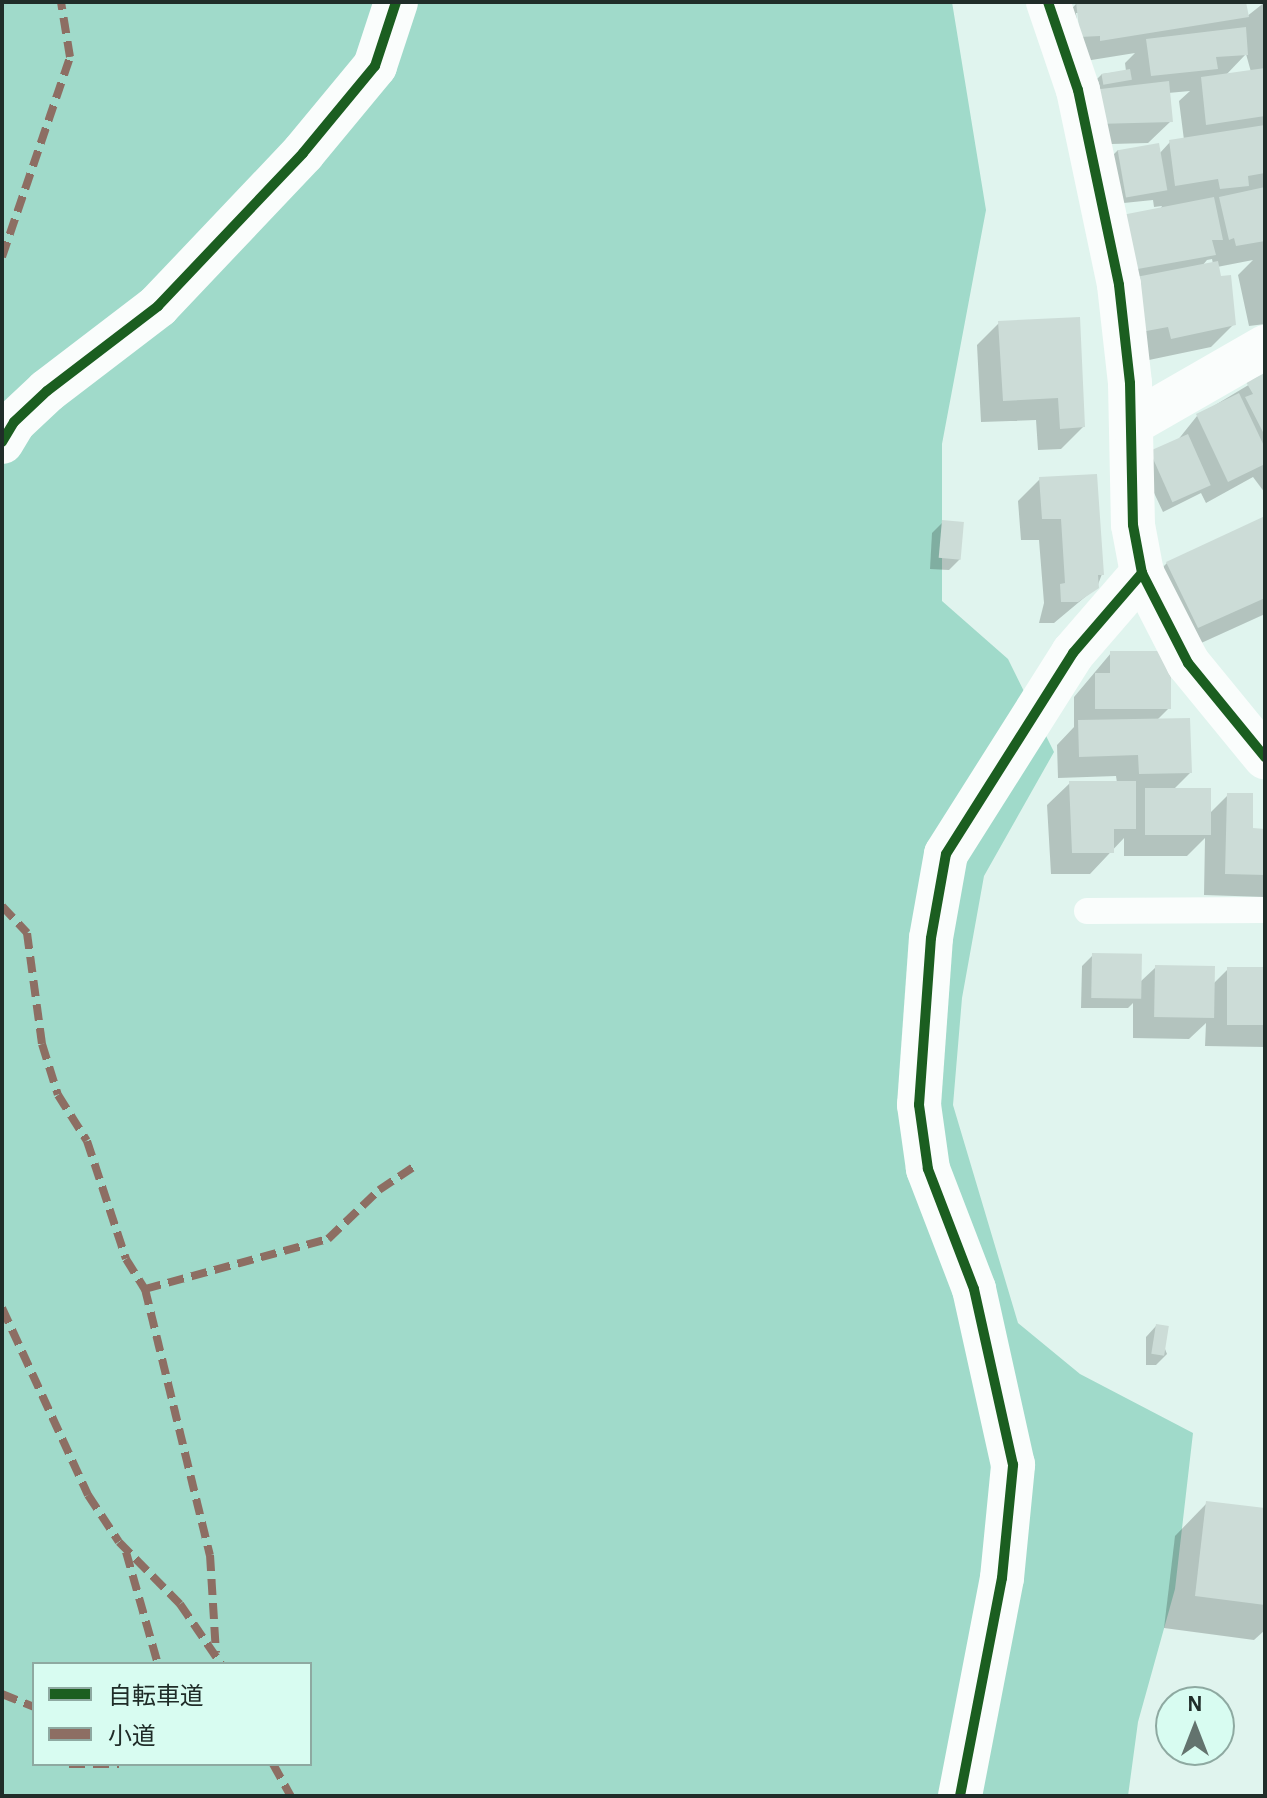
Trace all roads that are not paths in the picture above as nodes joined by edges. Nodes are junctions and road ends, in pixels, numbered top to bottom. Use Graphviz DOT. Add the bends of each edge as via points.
graph roads {
  1 [pos="396,2"];
  2 [pos="1048,2"];
  3 [pos="1265,347"];
  4 [pos="1131,424"];
  5 [pos="2,442"];
  6 [pos="1142,573"];
  7 [pos="1265,757"];
  8 [pos="1265,910"];
  9 [pos="1087,911"];
  10 [pos="960,1796"];
  1 -- 5 [label="street" via="375,66 303,153 158,306 47,391 14,422"];
  2 -- 4 [label="street" via="1078,90 1102,187 1119,285"];
  3 -- 4 [label="street"];
  4 -- 6 [label="street" via="1133,525"];
  6 -- 7 [label="street" via="1188,663"];
  6 -- 10 [label="street" via="1073,653 946,854 931,938 919,1105 928,1169 974,1289 1013,1465 1002,1578"];
  8 -- 9 [label="lane"];
}
